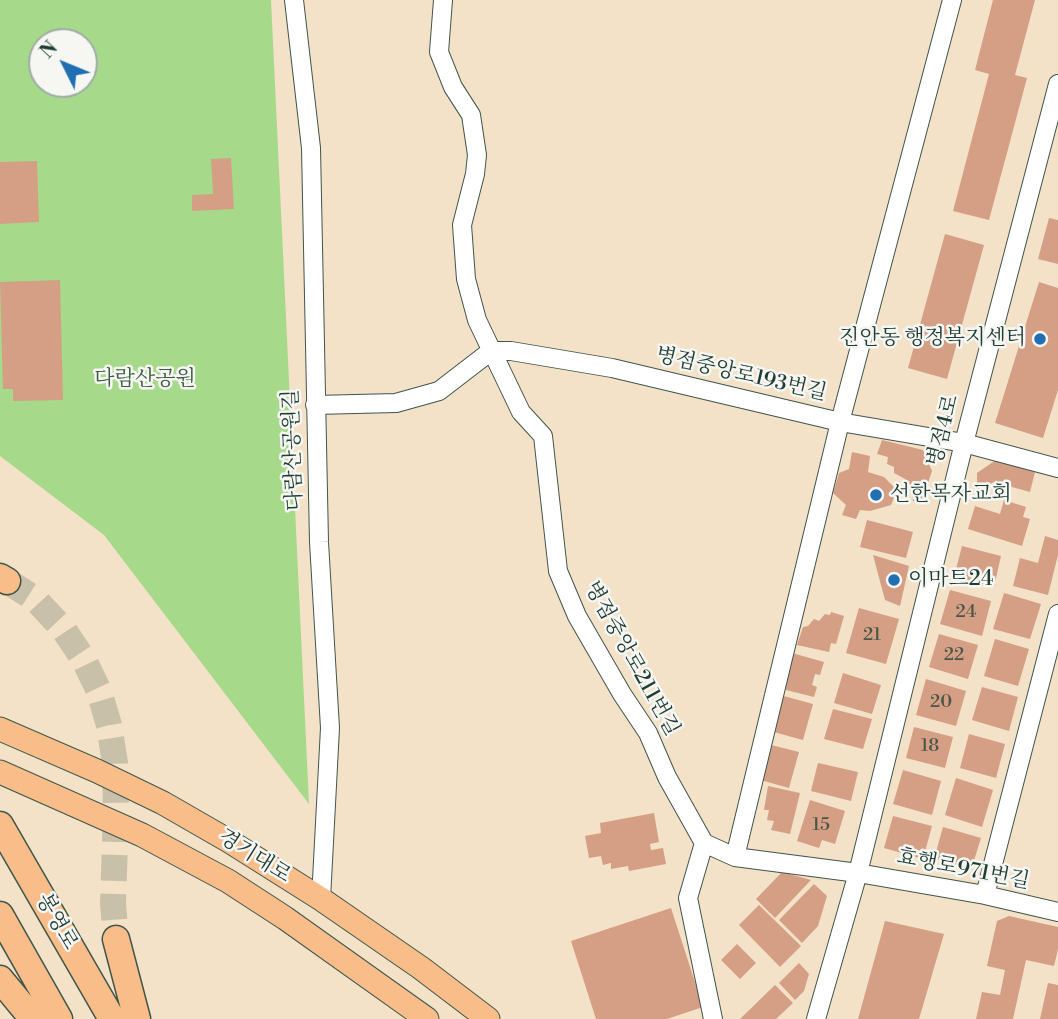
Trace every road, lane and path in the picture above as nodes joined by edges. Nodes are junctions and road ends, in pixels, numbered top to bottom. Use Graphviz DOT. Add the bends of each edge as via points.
graph roads {
  1 [pos="294,0"];
  2 [pos="443,0"];
  3 [pos="952,0"];
  4 [pos="1058,84"];
  5 [pos="491,351"];
  6 [pos="315,405"];
  7 [pos="840,422"];
  8 [pos="964,443"];
  9 [pos="1058,468"];
  10 [pos="1058,614"];
  11 [pos="0,729"];
  12 [pos="0,772"];
  13 [pos="0,825"];
  14 [pos="704,843"];
  15 [pos="735,858"];
  16 [pos="858,873"];
  17 [pos="985,895"];
  18 [pos="321,899"];
  19 [pos="1058,912"];
  20 [pos="0,915"];
  21 [pos="116,939"];
  22 [pos="0,979"];
  23 [pos="33,1019"];
  24 [pos="59,1019"];
  25 [pos="112,1019"];
  26 [pos="137,1019"];
  27 [pos="427,1019"];
  28 [pos="488,1019"];
  29 [pos="713,1019"];
  30 [pos="816,1019"];
  1 -- 6 [label="street, 다람산공원길" via="311,148"];
  2 -- 5 [label="street, 병점중앙로211번길" via="439,52 471,115 477,155 462,225 466,279"];
  3 -- 7 [label="street, 병점중앙로193번길"];
  4 -- 8 [label="street, 병점4로"];
  5 -- 6 [label="street" via="439,391 396,403"];
  5 -- 7 [label="street, 병점중앙로193번길" via="612,368"];
  5 -- 14 [label="street, 병점중앙로211번길" via="521,412 543,436 558,571 576,616 648,733"];
  6 -- 18 [label="street, 다람산공원길" via="330,728"];
  7 -- 8 [label="street"];
  7 -- 15 [label="street"];
  8 -- 9 [label="street"];
  8 -- 16 [label="street, 병점4로"];
  10 -- 17 [label="street"];
  11 -- 18 [label="main road, 경기대로" via="163,803"];
  12 -- 27 [label="main road, 경기대로" via="142,835 228,881"];
  13 -- 25 [label="highway, 봉영로"];
  14 -- 15 [label="street"];
  14 -- 29 [label="street" via="688,898"];
  15 -- 16 [label="street"];
  16 -- 17 [label="street, 효행로971번길"];
  16 -- 30 [label="street, 병점4로"];
  17 -- 19 [label="street, 효행로971번길"];
  18 -- 28 [label="main road, 경기대로"];
  20 -- 24 [label="highway"];
  21 -- 26 [label="highway"];
  22 -- 23 [label="highway"];
}
